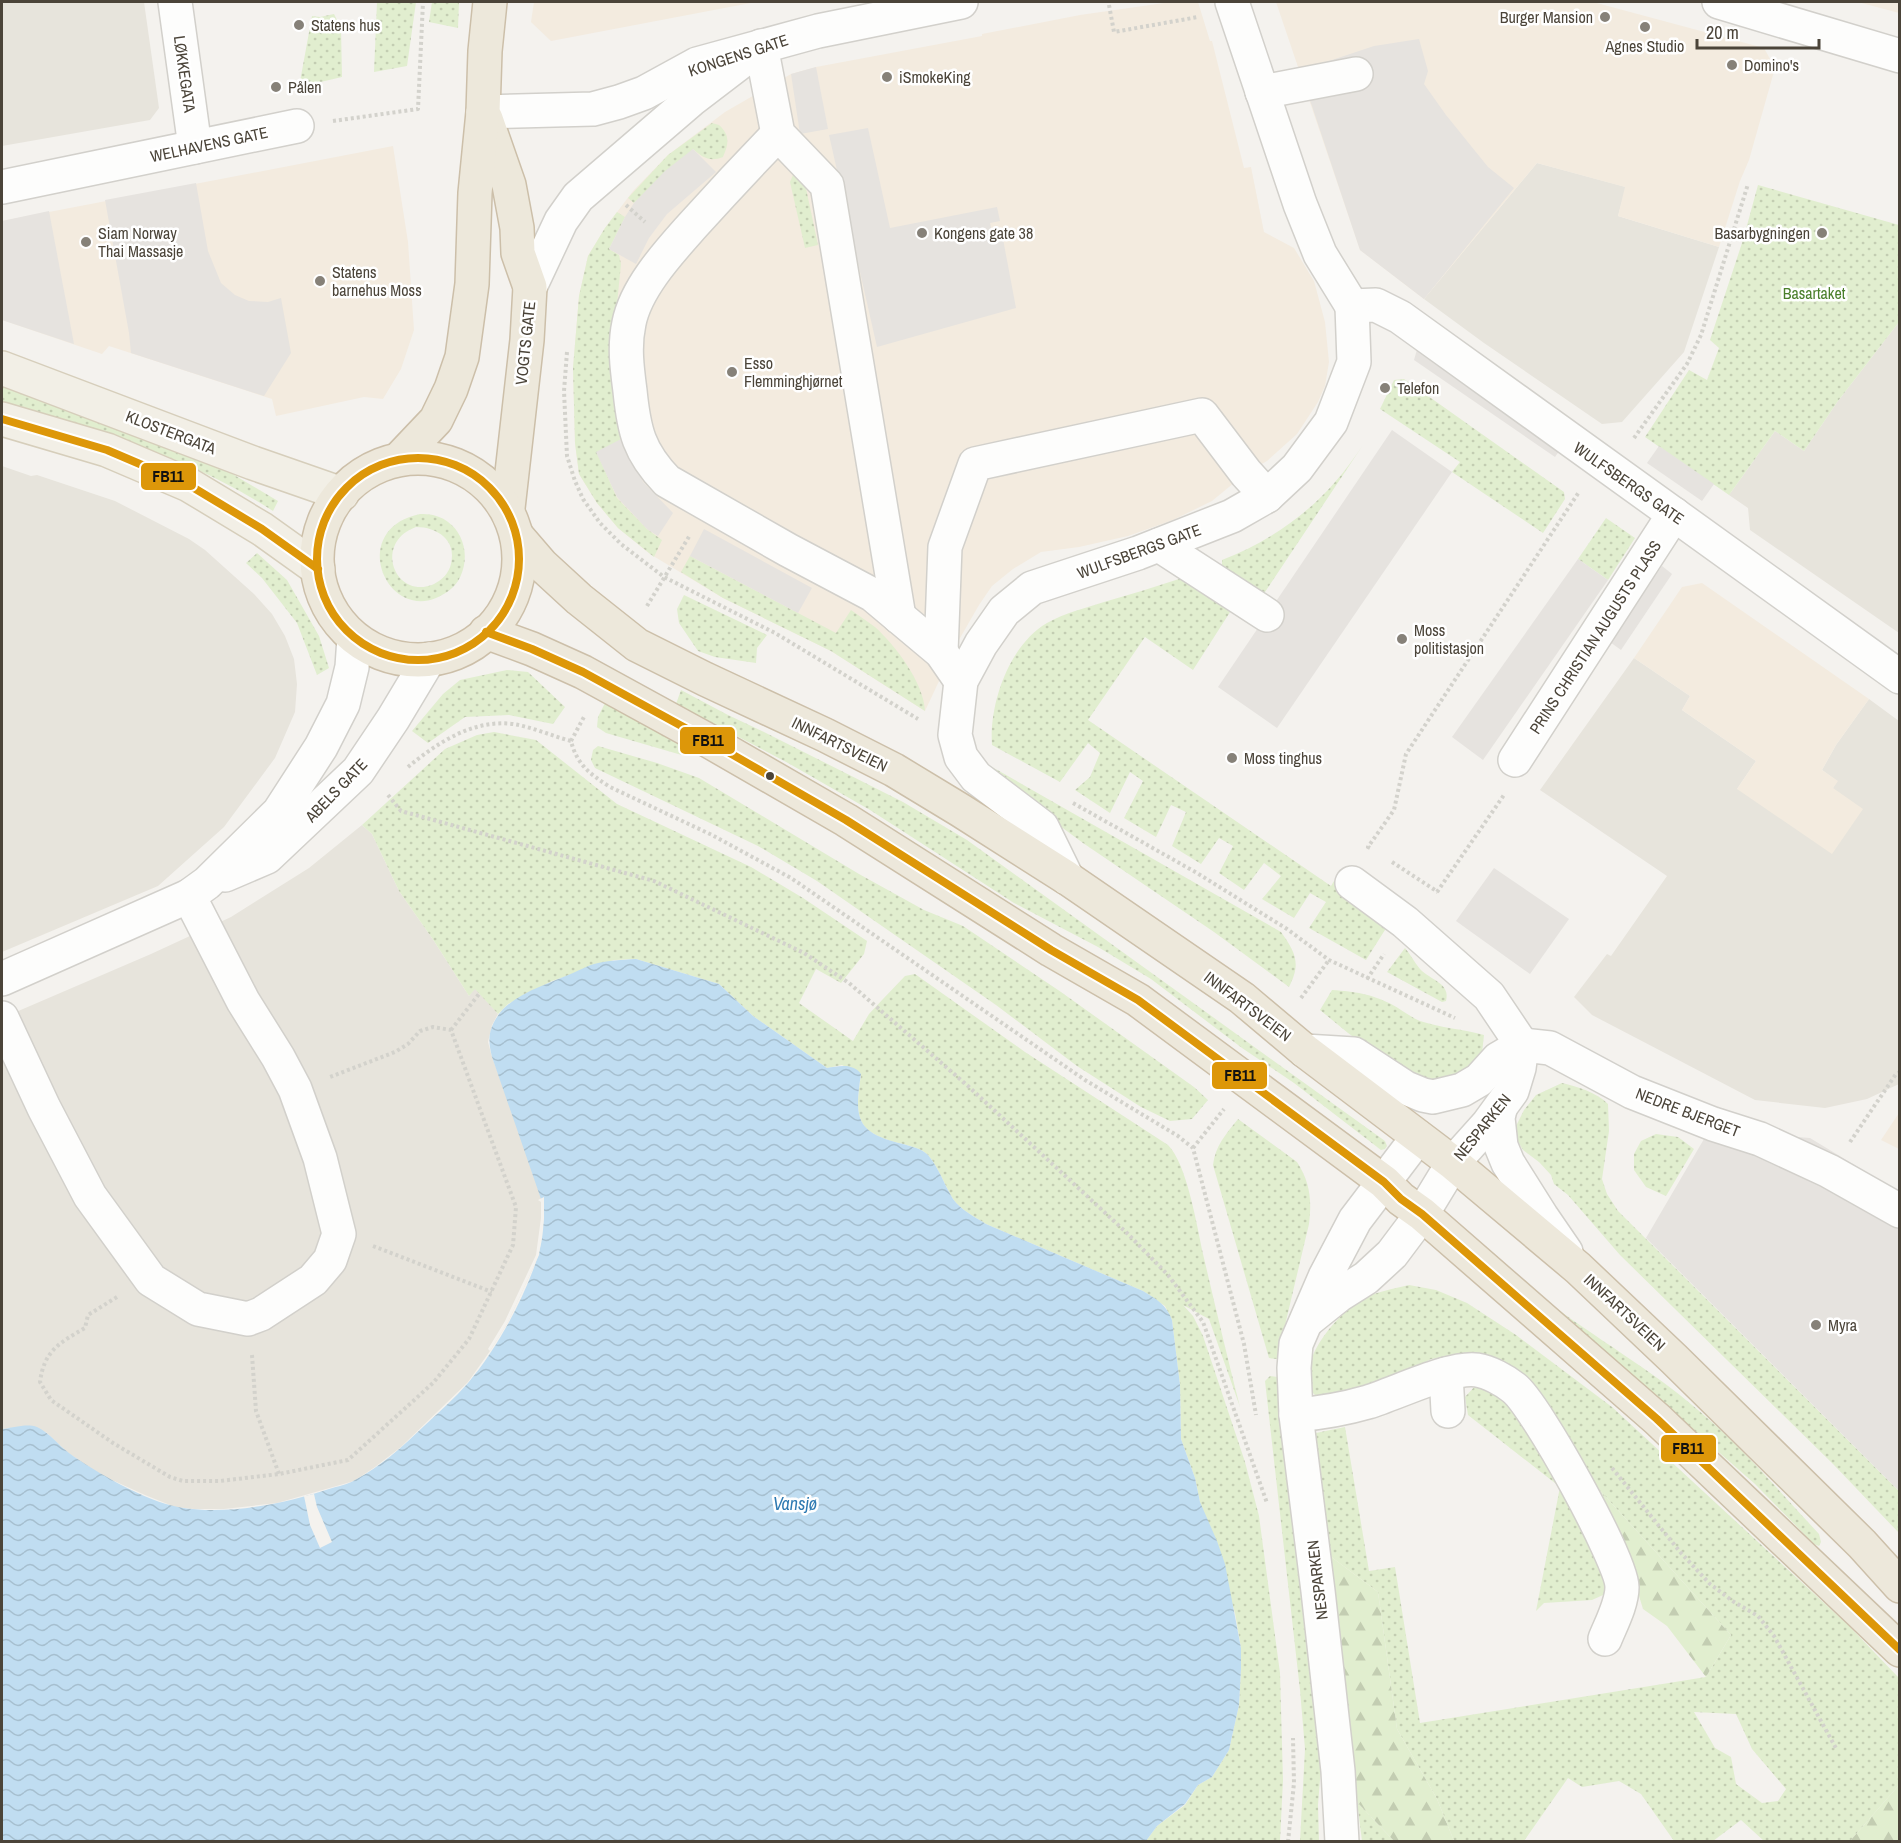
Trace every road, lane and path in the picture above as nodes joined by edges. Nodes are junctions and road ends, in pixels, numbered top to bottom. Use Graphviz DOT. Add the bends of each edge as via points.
graph roads {
  1 [pos="175,2"];
  2 [pos="188,2"];
  3 [pos="423,2"];
  4 [pos="490,2"];
  5 [pos="961,2"];
  6 [pos="1232,2"];
  7 [pos="1719,2"];
  8 [pos="1109,5"];
  9 [pos="1193,18"];
  10 [pos="180,39"];
  11 [pos="761,46"];
  12 [pos="1899,56"];
  13 [pos="1356,74"];
  14 [pos="1262,92"];
  15 [pos="483,112"];
  16 [pos="297,126"];
  17 [pos="778,134"];
  18 [pos="195,147"];
  19 [pos="1748,184"];
  20 [pos="2,187"];
  21 [pos="531,286"];
  22 [pos="1352,306"];
  23 [pos="2,368"];
  24 [pos="2,419"];
  25 [pos="399,459"];
  26 [pos="1620,475"];
  27 [pos="1579,492"];
  28 [pos="342,494"];
  29 [pos="1267,496"];
  30 [pos="708,504"];
  31 [pos="1674,514"];
  32 [pos="512,522"];
  33 [pos="1159,545"];
  34 [pos="318,569"];
  35 [pos="644,611"];
  36 [pos="1266,615"];
  37 [pos="899,617"];
  38 [pos="486,632"];
  39 [pos="354,638"];
  40 [pos="941,652"];
  41 [pos="429,659"];
  42 [pos="1899,677"];
  43 [pos="961,681"];
  44 [pos="1515,760"];
  45 [pos="407,768"];
  46 [pos="383,789"];
  47 [pos="1066,799"];
  48 [pos="1375,851"];
  49 [pos="1390,861"];
  50 [pos="1067,879"];
  51 [pos="1352,883"];
  52 [pos="198,890"];
  53 [pos="1438,892"];
  54 [pos="1432,896"];
  55 [pos="1329,960"];
  56 [pos="2,979"];
  57 [pos="1367,979"];
  58 [pos="479,994"];
  59 [pos="1301,998"];
  60 [pos="2,1018"];
  61 [pos="451,1030"];
  62 [pos="1536,1047"];
  63 [pos="1305,1051"];
  64 [pos="364,1064"];
  65 [pos="1899,1072"];
  66 [pos="327,1078"];
  67 [pos="1224,1108"];
  68 [pos="1500,1108"];
  69 [pos="1418,1137"];
  70 [pos="1193,1148"];
  71 [pos="1453,1163"];
  72 [pos="1829,1171"];
  73 [pos="1384,1182"];
  74 [pos="1899,1211"];
  75 [pos="1422,1214"];
  76 [pos="369,1245"];
  77 [pos="1578,1268"];
  78 [pos="492,1292"];
  79 [pos="118,1297"];
  80 [pos="88,1315"];
  81 [pos="1307,1321"];
  82 [pos="252,1357"];
  83 [pos="1446,1374"];
  84 [pos="1448,1411"];
  85 [pos="1296,1415"];
  86 [pos="1257,1422"];
  87 [pos="1606,1463"];
  88 [pos="279,1474"];
  89 [pos="1265,1478"];
  90 [pos="1899,1586"];
  91 [pos="1605,1639"];
  92 [pos="1899,1650"];
  93 [pos="1293,1731"];
  94 [pos="1837,1750"];
  95 [pos="1288,1842"];
  96 [pos="1342,1842"];
  1 -- 10 [label="street, LØKKEGATA"];
  2 -- 10 [label="street"];
  3 -- 16 [label="path" via="418,109"];
  4 -- 15 [label="highway, VOGTS GATE"];
  5 -- 11 [label="street, KONGENS GATE"];
  6 -- 14 [label="street, WULFSBERGS GATE"];
  7 -- 12 [label="street"];
  8 -- 9 [label="path" via="1114,32"];
  10 -- 18 [label="street, LØKKEGATA"];
  11 -- 15 [label="street, KONGENS GATE" via="697,64 644,93 593,109"];
  11 -- 17 [label="street"];
  11 -- 21 [label="street" via="578,197 561,221"];
  13 -- 14 [label="street"];
  14 -- 22 [label="street, WULFSBERGS GATE" via="1320,254"];
  15 -- 21 [label="highway, VOGTS GATE" via="509,185 518,253"];
  15 -- 25 [label="highway, VOGTS GATE" via="472,284 462,357 436,420"];
  16 -- 18 [label="street, WELHAVENS GATE"];
  17 -- 30 [label="street" via="662,258 629,321 625,347 639,444 667,481"];
  17 -- 37 [label="street" via="827,184"];
  18 -- 20 [label="street, WELHAVENS GATE"];
  19 -- 26 [label="path" via="1701,335 1687,364 1635,437"];
  21 -- 32 [label="highway, VOGTS GATE"];
  22 -- 26 [label="street, WULFSBERGS GATE" via="1376,305 1400,317"];
  22 -- 29 [label="street, WULFSBERGS GATE" via="1354,362 1331,422 1297,468"];
  23 -- 28 [label="main road, KLOSTERGATA"];
  24 -- 34 [label="main road" via="107,450 189,485"];
  25 -- 28 [label="highway" via="370,470"];
  25 -- 32 [label="highway" via="440,460 467,472 491,488"];
  26 -- 31 [label="street, WULFSBERGS GATE"];
  27 -- 48 [label="path" via="1406,754 1394,810 1368,847"];
  28 -- 34 [label="highway" via="327,517 317,545"];
  29 -- 33 [label="street, WULFSBERGS GATE" via="1232,516"];
  29 -- 40 [label="street" via="1202,415 975,464 945,547"];
  30 -- 35 [label="path"];
  30 -- 37 [label="street" via="873,596"];
  31 -- 42 [label="street, WULFSBERGS GATE"];
  31 -- 44 [label="street, PRINS CHRISTIAN AUGUSTS PLASS"];
  32 -- 38 [label="highway" via="519,566 512,596 497,623"];
  32 -- 50 [label="highway, INNFARTSVEIEN" via="542,565 638,645 894,771"];
  33 -- 36 [label="street"];
  33 -- 43 [label="street, WULFSBERGS GATE" via="1032,588 1004,611"];
  34 -- 39 [label="highway" via="332,613"];
  37 -- 40 [label="street"];
  38 -- 41 [label="highway" via="474,644 446,657"];
  38 -- 73 [label="highway" via="593,677 846,820 1051,950 1138,1000"];
  39 -- 41 [label="highway" via="384,655 415,661"];
  39 -- 52 [label="street, ABELS GATE" via="343,704 321,747 279,812"];
  40 -- 43 [label="street"];
  41 -- 52 [label="street, ABELS GATE" via="364,763 344,786 267,856"];
  43 -- 50 [label="street, WULFSBERGS GATE" via="955,735 961,757 976,777 1042,827"];
  44 -- 53 [label="path" via="1509,787"];
  45 -- 70 [label="path" via="434,747 484,724 513,724 571,741 574,755 597,779 792,878 1084,1080"];
  46 -- 89 [label="path" via="401,811 654,881 804,953 849,982 1128,1234 1168,1275 1203,1322 1270,1512"];
  47 -- 55 [label="path" via="1197,873"];
  49 -- 53 [label="path"];
  50 -- 63 [label="highway, INNFARTSVEIEN" via="1242,998"];
  51 -- 62 [label="street" via="1405,922 1489,996"];
  52 -- 56 [label="street, ABELS GATE"];
  52 -- 60 [label="street" via="243,1001 295,1089 320,1158 339,1234 330,1260 313,1280 261,1314 248,1319 198,1309 151,1280 90,1196"];
  53 -- 54 [label="path"];
  55 -- 57 [label="path"];
  55 -- 59 [label="path"];
  58 -- 61 [label="path"];
  62 -- 63 [label="street" via="1497,1059 1479,1080 1462,1090 1433,1097 1406,1088 1354,1054"];
  62 -- 68 [label="street, NESPARKEN" via="1519,1068 1512,1091"];
  62 -- 72 [label="street, NEDRE BJERGET" via="1632,1092 1760,1138"];
  63 -- 69 [label="highway, INNFARTSVEIEN"];
  64 -- 66 [label="path"];
  65 -- 72 [label="path"];
  67 -- 70 [label="path"];
  68 -- 71 [label="street, NESPARKEN"];
  68 -- 77 [label="street" via="1501,1146 1508,1163"];
  69 -- 71 [label="highway, INNFARTSVEIEN"];
  69 -- 73 [label="street, NESPARKEN"];
  70 -- 86 [label="path" via="1244,1344"];
  71 -- 75 [label="street, NESPARKEN"];
  71 -- 77 [label="highway, INNFARTSVEIEN"];
  72 -- 74 [label="street, NEDRE BJERGET"];
  73 -- 75 [label="highway"];
  73 -- 81 [label="street, NESPARKEN" via="1355,1220"];
  75 -- 81 [label="street, NESPARKEN" via="1392,1254"];
  75 -- 92 [label="highway" via="1657,1419"];
  76 -- 78 [label="path"];
  77 -- 90 [label="highway, INNFARTSVEIEN" via="1845,1527"];
  79 -- 80 [label="path"];
  81 -- 85 [label="street, NESPARKEN" via="1296,1344"];
  82 -- 88 [label="path" via="256,1411"];
  83 -- 84 [label="street"];
  83 -- 85 [label="street" via="1366,1403"];
  83 -- 91 [label="street" via="1478,1370 1496,1377 1515,1388 1534,1412 1574,1480 1621,1575 1623,1589"];
  85 -- 96 [label="street, NESPARKEN" via="1326,1659"];
  87 -- 94 [label="path" via="1616,1470 1681,1554 1710,1584 1758,1616 1774,1636"];
  93 -- 95 [label="path" via="1294,1783"];
}
